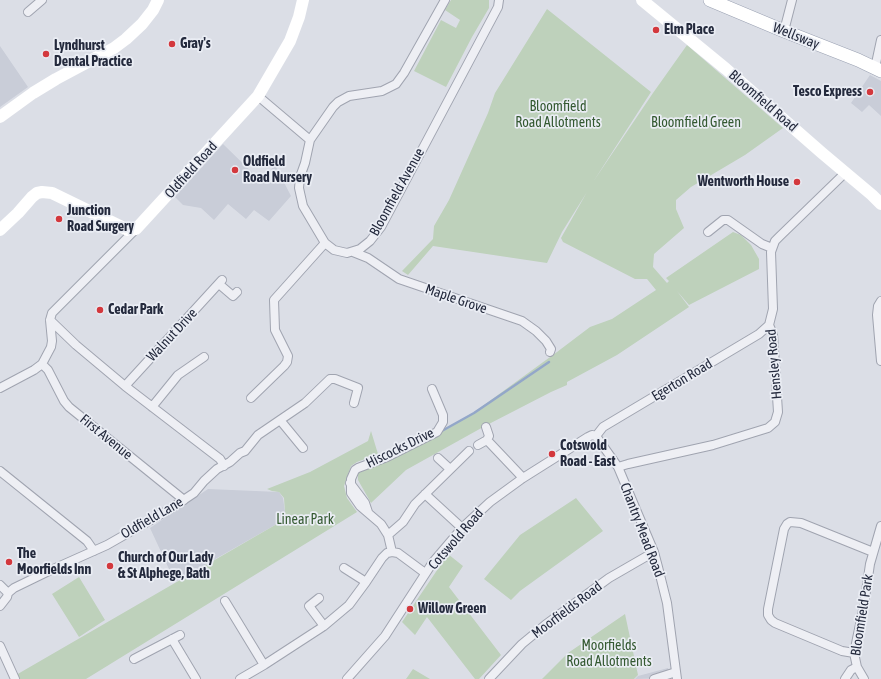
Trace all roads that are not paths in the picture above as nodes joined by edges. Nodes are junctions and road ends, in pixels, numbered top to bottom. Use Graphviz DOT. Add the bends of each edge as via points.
graph roads {
  1 [pos="42,0"];
  2 [pos="158,0"];
  3 [pos="303,0"];
  4 [pos="445,0"];
  5 [pos="499,0"];
  6 [pos="642,0"];
  7 [pos="710,0"];
  8 [pos="792,0"];
  9 [pos="28,12"];
  10 [pos="784,31"];
  11 [pos="881,40"];
  12 [pos="878,70"];
  13 [pos="258,96"];
  14 [pos="0,117"];
  15 [pos="310,140"];
  16 [pos="845,172"];
  17 [pos="881,204"];
  18 [pos="0,230"];
  19 [pos="136,230"];
  20 [pos="708,232"];
  21 [pos="325,243"];
  22 [pos="772,248"];
  23 [pos="353,252"];
  24 [pos="237,292"];
  25 [pos="881,301"];
  26 [pos="50,320"];
  27 [pos="769,325"];
  28 [pos="550,352"];
  29 [pos="203,356"];
  30 [pos="881,361"];
  31 [pos="42,364"];
  32 [pos="125,386"];
  33 [pos="0,388"];
  34 [pos="432,389"];
  35 [pos="251,398"];
  36 [pos="354,403"];
  37 [pos="152,407"];
  38 [pos="280,420"];
  39 [pos="486,427"];
  40 [pos="596,436"];
  41 [pos="486,440"];
  42 [pos="478,445"];
  43 [pos="303,448"];
  44 [pos="469,451"];
  45 [pos="438,458"];
  46 [pos="224,466"];
  47 [pos="618,467"];
  48 [pos="450,469"];
  49 [pos="0,471"];
  50 [pos="523,478"];
  51 [pos="425,494"];
  52 [pos="184,500"];
  53 [pos="881,526"];
  54 [pos="462,528"];
  55 [pos="388,535"];
  56 [pos="94,551"];
  57 [pos="392,552"];
  58 [pos="654,552"];
  59 [pos="873,552"];
  60 [pos="344,568"];
  61 [pos="426,573"];
  62 [pos="366,582"];
  63 [pos="0,585"];
  64 [pos="7,595"];
  65 [pos="319,598"];
  66 [pos="225,601"];
  67 [pos="0,606"];
  68 [pos="324,626"];
  69 [pos="180,635"];
  70 [pos="172,639"];
  71 [pos="0,646"];
  72 [pos="854,653"];
  73 [pos="134,659"];
  74 [pos="264,665"];
  75 [pos="857,667"];
  76 [pos="676,675"];
  77 [pos="15,679"];
  78 [pos="196,679"];
  79 [pos="240,679"];
  80 [pos="348,679"];
  81 [pos="489,679"];
  82 [pos="654,679"];
  83 [pos="845,679"];
  84 [pos="864,679"];
  1 -- 9 [label="street"];
  2 -- 14 [label="street" via="142,24 114,48 56,79"];
  3 -- 13 [label="street, Oldfield Road" via="290,41"];
  4 -- 15 [label="street" via="396,84 382,91 349,96 338,102"];
  5 -- 23 [label="street, Bloomfield Avenue" via="498,7 381,227 370,241"];
  6 -- 16 [label="street, Bloomfield Road"];
  7 -- 10 [label="main road, Wellsway"];
  8 -- 10 [label="street"];
  10 -- 12 [label="main road, Wellsway"];
  11 -- 12 [label="street"];
  13 -- 15 [label="street"];
  13 -- 19 [label="street, Oldfield Road"];
  15 -- 21 [label="street" via="299,188 303,206"];
  16 -- 17 [label="street, Bloomfield Road"];
  16 -- 22 [label="street" via="780,236"];
  18 -- 19 [label="street" via="32,197 42,192 52,193 128,230"];
  19 -- 26 [label="street, Oldfield Road" via="55,310"];
  20 -- 22 [label="street" via="723,220 728,220"];
  21 -- 23 [label="street" via="339,252"];
  21 -- 35 [label="street" via="274,300 275,330 288,356 287,362"];
  22 -- 27 [label="street, Hensley Road" via="770,256 773,309"];
  23 -- 28 [label="street, Maple Grove" via="368,258 399,279 530,325 546,341"];
  24 -- 32 [label="street, Walnut Drive" via="233,296 220,282"];
  25 -- 30 [label="street" via="877,315"];
  26 -- 31 [label="street" via="52,341 49,353"];
  26 -- 32 [label="street"];
  27 -- 40 [label="street, Egerton Road" via="759,334 603,427"];
  27 -- 47 [label="street, Hensley Road" via="773,334 778,412 775,422 768,428 713,445"];
  29 -- 37 [label="street" via="178,375"];
  31 -- 33 [label="street"];
  31 -- 52 [label="street, First Avenue" via="69,407"];
  32 -- 37 [label="street"];
  34 -- 55 [label="street, Hiscocks Drive" via="443,415 443,422 437,432 387,457 358,468 350,483 351,493 360,506 381,524"];
  36 -- 38 [label="street" via="358,388 330,379 305,403"];
  37 -- 46 [label="street" via="220,459"];
  38 -- 43 [label="street"];
  38 -- 46 [label="street, Oldfield Lane" via="258,434 245,452"];
  39 -- 41 [label="street" via="489,436"];
  40 -- 47 [label="street, Chantry Mead Road"];
  40 -- 50 [label="street, Cotswold Road" via="590,436"];
  41 -- 42 [label="street"];
  41 -- 50 [label="street"];
  44 -- 48 [label="street"];
  45 -- 48 [label="street, Hiscocks Drive"];
  46 -- 52 [label="street, Oldfield Lane" via="210,475"];
  47 -- 58 [label="street, Chantry Mead Road"];
  48 -- 51 [label="street"];
  49 -- 56 [label="street" via="87,542"];
  50 -- 54 [label="street, Cotswold Road" via="490,502"];
  51 -- 54 [label="street"];
  51 -- 55 [label="street" via="403,522"];
  52 -- 56 [label="street, Oldfield Lane"];
  53 -- 59 [label="street, Bloomfield Park"];
  54 -- 61 [label="street, Cotswold Road"];
  55 -- 57 [label="street, Hiscocks Drive"];
  56 -- 64 [label="street, Oldfield Lane" via="14,588"];
  57 -- 61 [label="street" via="404,556"];
  57 -- 62 [label="street" via="382,558"];
  58 -- 76 [label="street, Chantry Mead Road" via="667,604"];
  58 -- 81 [label="street, Moorfields Road" via="609,578 545,625 522,644"];
  59 -- 72 [label="street, Bloomfield Park"];
  59 -- 72 [label="street" via="801,523 790,522 784,529 768,610 768,615 775,623 842,651"];
  60 -- 62 [label="street"];
  61 -- 80 [label="street, Cotswold Road" via="385,636"];
  62 -- 68 [label="street" via="349,605"];
  63 -- 64 [label="street"];
  64 -- 67 [label="street"];
  65 -- 68 [label="street" via="309,606"];
  66 -- 74 [label="street"];
  68 -- 74 [label="street"];
  69 -- 70 [label="street"];
  70 -- 73 [label="street"];
  70 -- 78 [label="street"];
  71 -- 77 [label="street"];
  72 -- 75 [label="street, Bloomfield Park"];
  74 -- 79 [label="street"];
  75 -- 83 [label="street" via="851,670"];
  75 -- 84 [label="street, Bloomfield Park"];
  76 -- 82 [label="street"];
}
